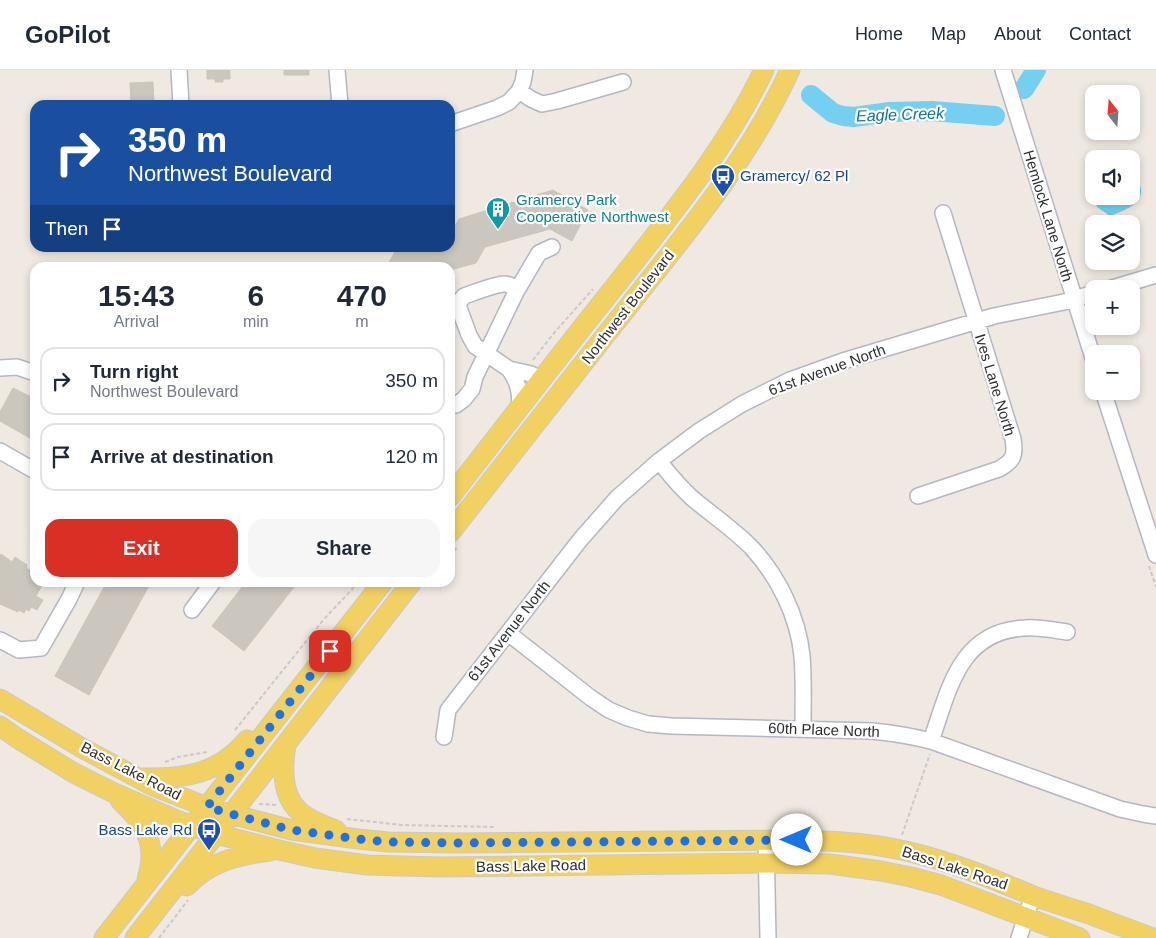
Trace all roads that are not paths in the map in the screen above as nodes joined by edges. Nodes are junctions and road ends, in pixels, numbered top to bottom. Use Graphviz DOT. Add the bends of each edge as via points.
graph roads {
  1 [pos="179,70"];
  2 [pos="337,70"];
  3 [pos="525,70"];
  4 [pos="764,70"];
  5 [pos="790,70"];
  6 [pos="1003,70"];
  7 [pos="623,82"];
  8 [pos="519,91"];
  9 [pos="181,100"];
  10 [pos="340,100"];
  11 [pos="455,122"];
  12 [pos="943,213"];
  13 [pos="552,247"];
  14 [pos="1156,275"];
  15 [pos="1139,280"];
  16 [pos="516,292"];
  17 [pos="1085,296"];
  18 [pos="1074,299"];
  19 [pos="976,321"];
  20 [pos="1089,345"];
  21 [pos="487,355"];
  22 [pos="0,368"];
  23 [pos="509,369"];
  24 [pos="30,371"];
  25 [pos="541,380"];
  26 [pos="1106,400"];
  27 [pos="455,404"];
  28 [pos="519,408"];
  29 [pos="0,451"];
  30 [pos="659,461"];
  31 [pos="30,469"];
  32 [pos="455,491"];
  33 [pos="918,496"];
  34 [pos="455,513"];
  35 [pos="455,527"];
  36 [pos="1156,555"];
  37 [pos="75,587"];
  38 [pos="209,587"];
  39 [pos="379,587"];
  40 [pos="408,587"];
  41 [pos="192,610"];
  42 [pos="1067,632"];
  43 [pos="508,633"];
  44 [pos="0,640"];
  45 [pos="330,651"];
  46 [pos="0,699"];
  47 [pos="0,726"];
  48 [pos="802,728"];
  49 [pos="444,737"];
  50 [pos="931,741"];
  51 [pos="286,744"];
  52 [pos="137,778"];
  53 [pos="114,793"];
  54 [pos="207,807"];
  55 [pos="231,814"];
  56 [pos="1156,816"];
  57 [pos="193,826"];
  58 [pos="216,834"];
  59 [pos="358,839"];
  60 [pos="766,840"];
  61 [pos="279,850"];
  62 [pos="766,863"];
  63 [pos="146,883"];
  64 [pos="1033,895"];
  65 [pos="1025,918"];
  66 [pos="104,938"];
  67 [pos="135,938"];
  68 [pos="146,938"];
  69 [pos="768,938"];
  70 [pos="1019,938"];
  71 [pos="1080,938"];
  72 [pos="1153,938"];
  1 -- 9 [label="street"];
  2 -- 10 [label="street"];
  3 -- 8 [label="street"];
  4 -- 25 [label="main road, Northwest Boulevard" via="742,112 707,166"];
  5 -- 35 [label="main road, Northwest Boulevard" via="760,128 715,195"];
  6 -- 18 [label="street, Hemlock Lane North"];
  7 -- 8 [label="street" via="542,104"];
  8 -- 11 [label="street" via="510,102 498,108"];
  12 -- 19 [label="street, Ives Lane North"];
  13 -- 16 [label="street" via="539,253"];
  14 -- 15 [label="street"];
  16 -- 21 [label="street"];
  16 -- 21 [label="street" via="509,284 502,283 464,296 458,304 468,335 475,346"];
  17 -- 18 [label="street, 61st Avenue North"];
  18 -- 19 [label="street, 61st Avenue North"];
  18 -- 20 [label="street, Hemlock Lane North"];
  19 -- 30 [label="street, 61st Avenue North" via="790,380 742,404"];
  19 -- 33 [label="street, Ives Lane North" via="1015,450 1008,464 999,469"];
  21 -- 23 [label="street"];
  21 -- 27 [label="street" via="472,389 464,400"];
  22 -- 24 [label="street" via="17,367"];
  23 -- 25 [label="street"];
  23 -- 28 [label="street" via="518,386"];
  25 -- 28 [label="main road, Northwest Boulevard"];
  25 -- 34 [label="main road" via="545,389 542,401"];
  26 -- 36 [label="street"];
  28 -- 32 [label="main road, Northwest Boulevard"];
  29 -- 31 [label="street"];
  30 -- 43 [label="street, 61st Avenue North" via="616,498"];
  30 -- 48 [label="street" via="690,496 750,547 771,571 784,595 796,625 801,654 804,684"];
  37 -- 44 [label="street" via="41,648 19,650"];
  38 -- 41 [label="street"];
  39 -- 45 [label="main road"];
  40 -- 51 [label="main road"];
  42 -- 50 [label="street" via="1009,629 976,646 954,676"];
  43 -- 48 [label="street, 60th Place North" via="608,710 628,718 671,726"];
  43 -- 49 [label="street, 61st Avenue North" via="448,710"];
  45 -- 52 [label="main road" via="309,662 241,747 220,763 184,777"];
  45 -- 54 [label="main road"];
  46 -- 52 [label="main road, Bass Lake Road"];
  47 -- 53 [label="main road, Bass Lake Road" via="74,773"];
  48 -- 50 [label="street, 60th Place North" via="893,733"];
  50 -- 56 [label="street, 60th Place North" via="1120,808"];
  51 -- 55 [label="main road"];
  51 -- 59 [label="main road" via="283,775 295,807 316,822"];
  52 -- 54 [label="main road, Bass Lake Road"];
  53 -- 57 [label="main road, Bass Lake Road"];
  53 -- 63 [label="main road" via="148,834 151,858"];
  54 -- 55 [label="main road, Bass Lake Road"];
  54 -- 57 [label="main road"];
  55 -- 58 [label="main road"];
  55 -- 59 [label="main road, Bass Lake Road" via="292,830"];
  57 -- 58 [label="main road, Bass Lake Road"];
  57 -- 63 [label="main road"];
  58 -- 61 [label="main road, Bass Lake Road"];
  58 -- 67 [label="main road"];
  59 -- 60 [label="main road, Bass Lake Road" via="445,843"];
  60 -- 62 [label="street"];
  60 -- 64 [label="main road, Bass Lake Road" via="862,843 891,848 920,854"];
  61 -- 62 [label="main road, Bass Lake Road" via="356,864 403,867"];
  61 -- 68 [label="main road" via="239,856 203,871"];
  62 -- 65 [label="main road, Bass Lake Road" via="830,864 912,877"];
  62 -- 69 [label="street"];
  63 -- 66 [label="main road"];
  64 -- 65 [label="street"];
  64 -- 72 [label="main road, Bass Lake Road"];
  65 -- 70 [label="street"];
  65 -- 71 [label="main road, Bass Lake Road"];
}
